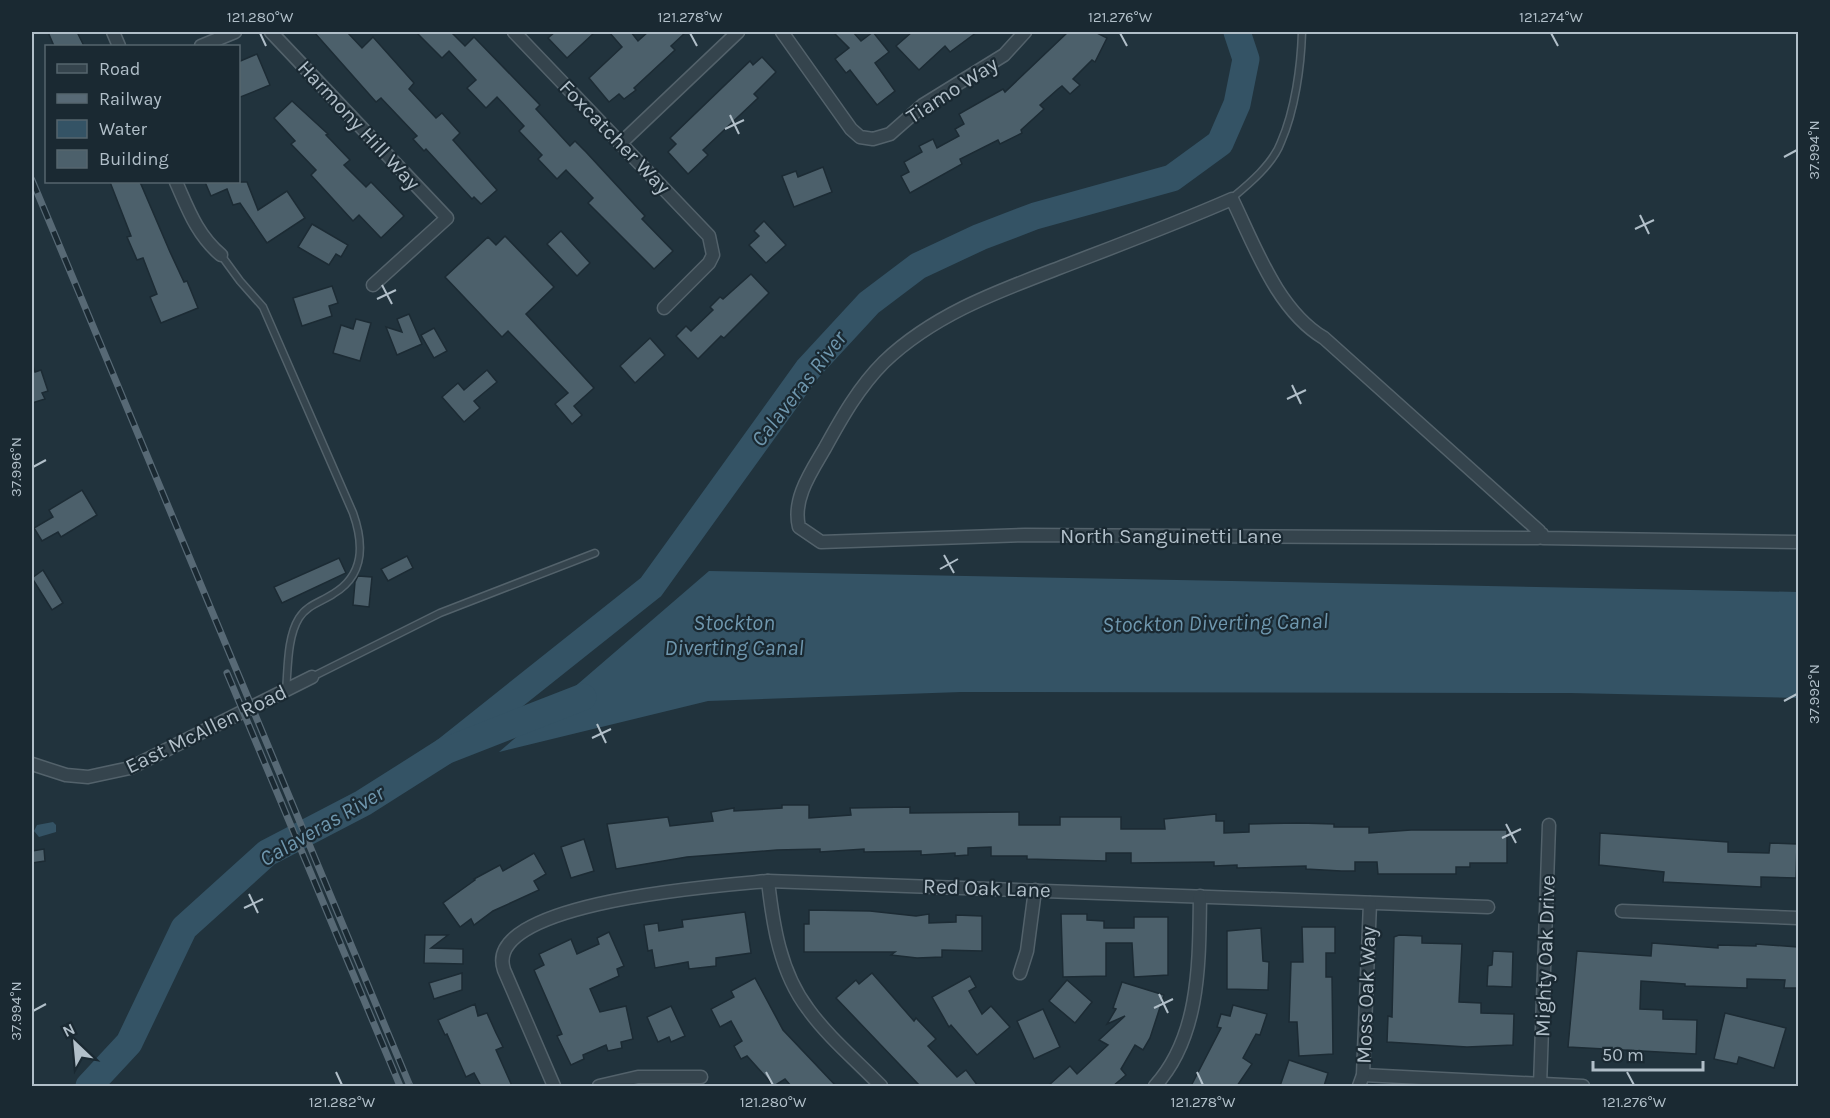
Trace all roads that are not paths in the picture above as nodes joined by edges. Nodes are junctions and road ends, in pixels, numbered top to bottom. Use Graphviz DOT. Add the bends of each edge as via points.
graph roads {
  1 [pos="235,32"];
  2 [pos="271,32"];
  3 [pos="513,32"];
  4 [pos="738,32"];
  5 [pos="782,32"];
  6 [pos="1025,32"];
  7 [pos="1302,32"];
  8 [pos="203,45"];
  9 [pos="621,143"];
  10 [pos="177,183"];
  11 [pos="1232,199"];
  12 [pos="221,255"];
  13 [pos="373,285"];
  14 [pos="664,308"];
  15 [pos="1543,536"];
  16 [pos="1798,542"];
  17 [pos="594,553"];
  18 [pos="312,677"];
  19 [pos="285,691"];
  20 [pos="32,764"];
  21 [pos="1549,825"];
  22 [pos="768,881"];
  23 [pos="1035,890"];
  24 [pos="1200,896"];
  25 [pos="1370,903"];
  26 [pos="1488,907"];
  27 [pos="1622,911"];
  28 [pos="1798,918"];
  29 [pos="1020,973"];
  30 [pos="701,1077"];
  31 [pos="1361,1081"];
  32 [pos="1540,1085"];
  33 [pos="554,1086"];
  34 [pos="599,1086"];
  35 [pos="881,1086"];
  36 [pos="1155,1086"];
  37 [pos="1583,1086"];
  1 -- 8 [label="street"];
  2 -- 13 [label="street, Harmony Hill Way" via="447,218"];
  3 -- 9 [label="street, Foxcatcher Way"];
  4 -- 9 [label="street"];
  5 -- 6 [label="street, Tiamo Way" via="851,129 873,140 890,134 923,105 1004,56"];
  7 -- 11 [label="lane" via="1291,110 1281,144"];
  9 -- 14 [label="street, Foxcatcher Way" via="703,228 712,246 709,263"];
  10 -- 12 [label="street" via="195,224 207,243"];
  11 -- 15 [label="street" via="1262,261 1302,321 1520,511"];
  11 -- 15 [label="street, North Sanguinetti Lane" via="984,297 902,346 846,410 808,477 799,501 799,527 820,542 1024,535"];
  12 -- 19 [label="lane" via="263,307 353,513 362,543 362,554 342,587 300,617 291,646"];
  15 -- 16 [label="street, North Sanguinetti Lane"];
  17 -- 18 [label="lane" via="440,614"];
  18 -- 19 [label="street, East McAllen Road"];
  19 -- 20 [label="street, East McAllen Road" via="130,768 99,776 66,775"];
  21 -- 32 [label="street, Mighty Oak Drive"];
  22 -- 23 [label="street, Red Oak Lane"];
  22 -- 33 [label="street, Red Oak Lane" via="672,890 589,906 540,923 509,944 501,961"];
  22 -- 35 [label="street" via="779,946 807,1008"];
  23 -- 24 [label="street, Red Oak Lane"];
  23 -- 29 [label="street"];
  24 -- 25 [label="street, Red Oak Lane"];
  24 -- 36 [label="street" via="1199,977 1185,1033"];
  25 -- 26 [label="street, Red Oak Lane"];
  25 -- 31 [label="street, Moss Oak Way"];
  27 -- 28 [label="street"];
  30 -- 34 [label="street" via="638,1077"];
  31 -- 32 [label="street"];
  32 -- 37 [label="street"];
}
